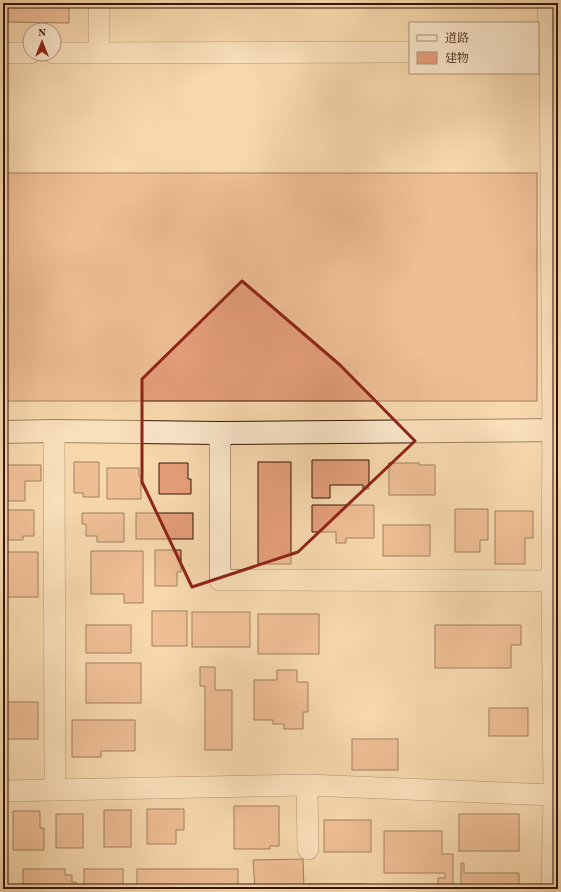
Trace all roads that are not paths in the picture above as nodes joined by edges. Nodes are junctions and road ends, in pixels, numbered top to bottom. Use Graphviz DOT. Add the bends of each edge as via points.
graph roads {
  1 [pos="100,3"];
  2 [pos="548,3"];
  3 [pos="98,52"];
  4 [pos="409,52"];
  5 [pos="544,52"];
  6 [pos="3,53"];
  7 [pos="22,53"];
  8 [pos="62,53"];
  9 [pos="555,430"];
  10 [pos="54,431"];
  11 [pos="3,432"];
  12 [pos="220,433"];
  13 [pos="552,581"];
  14 [pos="307,786"];
  15 [pos="55,790"];
  16 [pos="3,791"];
  17 [pos="554,795"];
  18 [pos="308,849"];
  19 [pos="552,889"];
  1 -- 3 [label="street"];
  2 -- 5 [label="street"];
  3 -- 4 [label="street"];
  3 -- 8 [label="street"];
  5 -- 9 [label="street"];
  6 -- 7 [label="street"];
  9 -- 12 [label="street"];
  9 -- 13 [label="street"];
  10 -- 11 [label="street"];
  10 -- 12 [label="street"];
  10 -- 15 [label="street"];
  12 -- 13 [label="street" via="220,580"];
  13 -- 17 [label="street"];
  14 -- 15 [label="street"];
  14 -- 17 [label="street"];
  14 -- 18 [label="street"];
  15 -- 16 [label="street"];
  17 -- 19 [label="street"];
}
